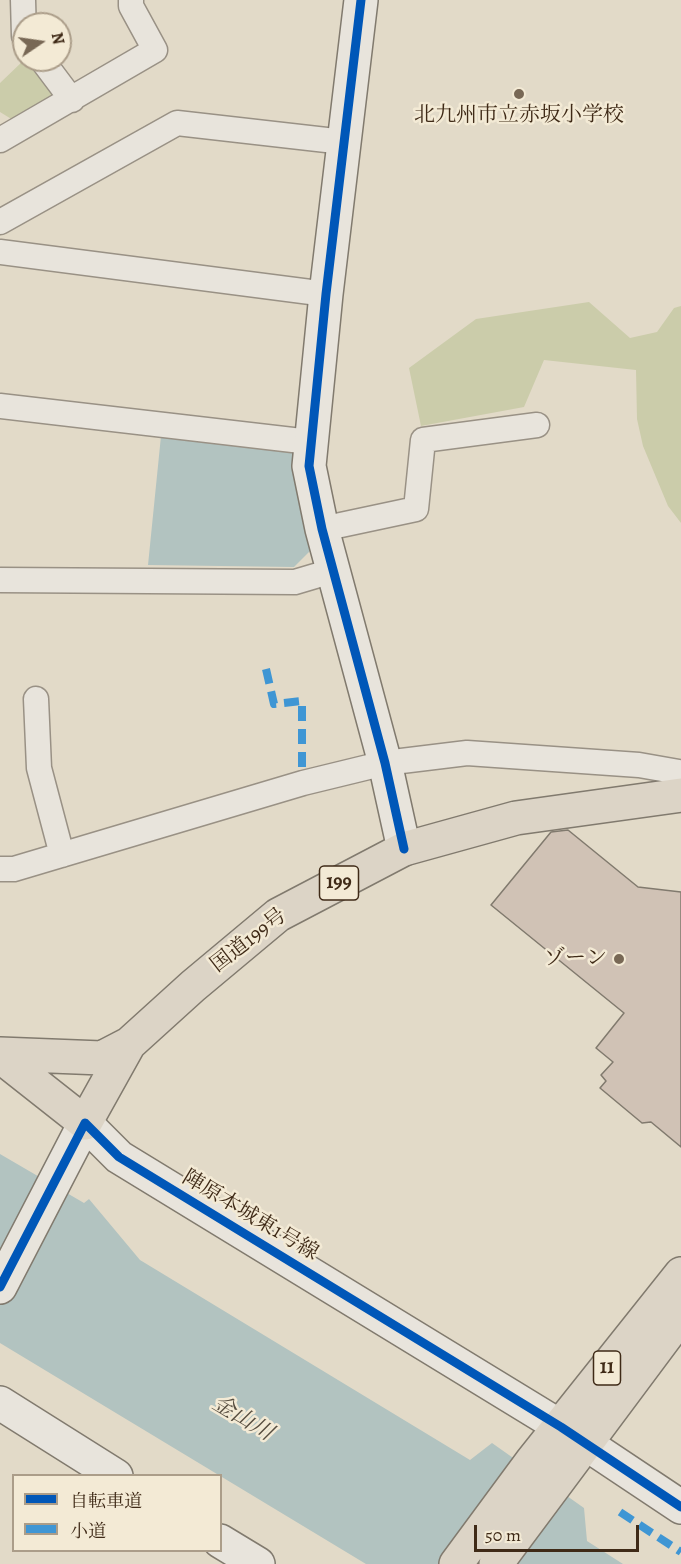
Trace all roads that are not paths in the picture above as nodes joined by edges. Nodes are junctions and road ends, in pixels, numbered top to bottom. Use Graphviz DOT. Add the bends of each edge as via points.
graph roads {
  1 [pos="131,0"];
  2 [pos="361,0"];
  3 [pos="51,72"];
  4 [pos="72,100"];
  5 [pos="6,130"];
  6 [pos="344,142"];
  7 [pos="0,222"];
  8 [pos="0,252"];
  9 [pos="326,294"];
  10 [pos="0,406"];
  11 [pos="537,424"];
  12 [pos="310,442"];
  13 [pos="322,529"];
  14 [pos="332,571"];
  15 [pos="0,580"];
  16 [pos="36,699"];
  17 [pos="385,764"];
  18 [pos="681,774"];
  19 [pos="681,795"];
  20 [pos="404,849"];
  21 [pos="62,855"];
  22 [pos="0,869"];
  23 [pos="129,1044"];
  24 [pos="0,1055"];
  25 [pos="85,1122"];
  26 [pos="681,1274"];
  27 [pos="0,1287"];
  28 [pos="681,1316"];
  29 [pos="0,1403"];
  30 [pos="573,1435"];
  31 [pos="113,1474"];
  32 [pos="681,1506"];
  33 [pos="222,1542"];
  34 [pos="258,1564"];
  35 [pos="456,1564"];
  36 [pos="496,1564"];
  1 -- 4 [label="street" via="155,50"];
  2 -- 6 [label="street"];
  3 -- 4 [label="street"];
  4 -- 5 [label="street"];
  6 -- 7 [label="street" via="177,123"];
  6 -- 9 [label="street"];
  8 -- 9 [label="street"];
  9 -- 12 [label="street"];
  10 -- 12 [label="street"];
  11 -- 13 [label="street" via="423,440 416,509"];
  12 -- 13 [label="street" via="309,466"];
  13 -- 14 [label="street"];
  14 -- 15 [label="street" via="295,582"];
  14 -- 17 [label="street"];
  16 -- 21 [label="street" via="39,768"];
  17 -- 18 [label="street" via="467,753 639,765"];
  17 -- 20 [label="street"];
  17 -- 21 [label="street" via="303,783"];
  19 -- 20 [label="main road, 国道199号 / 199" via="516,818"];
  20 -- 23 [label="main road, 国道199号 / 199" via="278,915"];
  21 -- 22 [label="street" via="14,869"];
  23 -- 24 [label="main road, 199" via="102,1058"];
  23 -- 25 [label="main road, 国道199号 / 199"];
  24 -- 25 [label="main road, 199"];
  25 -- 27 [label="street"];
  25 -- 30 [label="street, 陣原本城東1号線" via="120,1157"];
  26 -- 30 [label="main road, 11"];
  28 -- 30 [label="main road, 11"];
  29 -- 31 [label="street"];
  30 -- 32 [label="street, 陣原本城東1号線"];
  30 -- 35 [label="main road, 11" via="532,1461"];
  30 -- 36 [label="main road, 11" via="559,1478"];
  33 -- 34 [label="street"];
}
